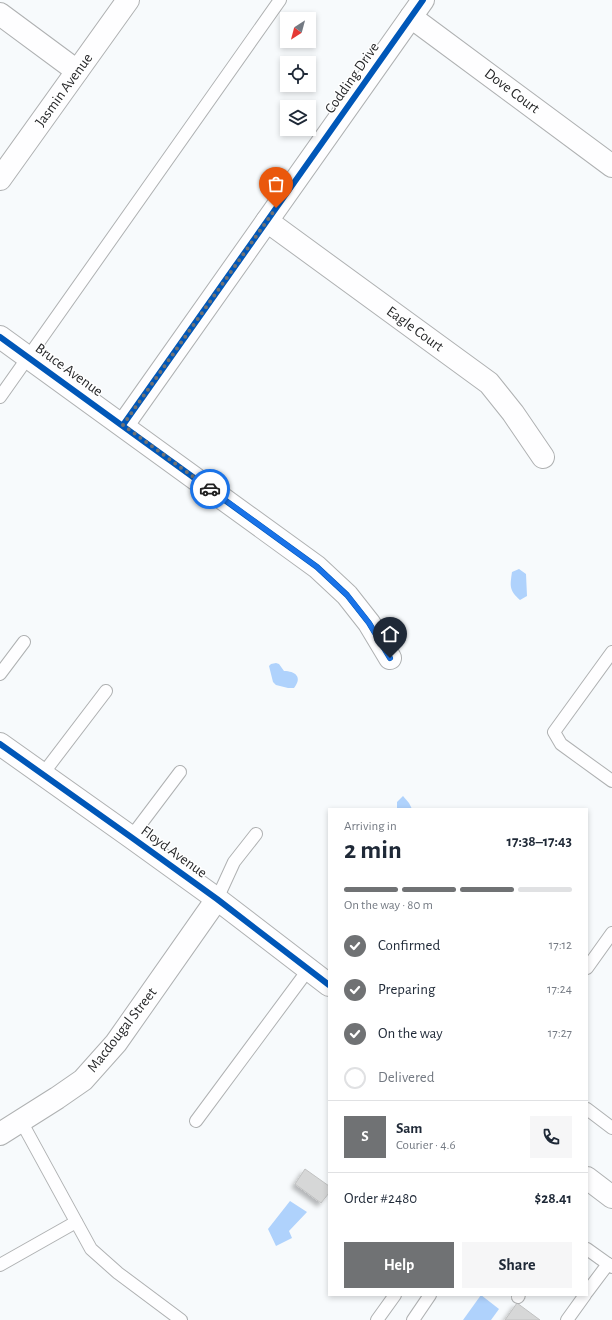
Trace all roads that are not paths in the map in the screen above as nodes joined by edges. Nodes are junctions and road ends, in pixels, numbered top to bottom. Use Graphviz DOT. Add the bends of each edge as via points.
graph roads {
  1 [pos="128,0"];
  2 [pos="280,0"];
  3 [pos="417,8"];
  4 [pos="0,14"];
  5 [pos="77,71"];
  6 [pos="612,166"];
  7 [pos="2,174"];
  8 [pos="267,221"];
  9 [pos="0,336"];
  10 [pos="28,356"];
  11 [pos="0,397"];
  12 [pos="123,425"];
  13 [pos="543,457"];
  14 [pos="24,642"];
  15 [pos="612,652"];
  16 [pos="390,658"];
  17 [pos="0,674"];
  18 [pos="106,692"];
  19 [pos="0,744"];
  20 [pos="180,772"];
  21 [pos="42,775"];
  22 [pos="612,781"];
  23 [pos="256,834"];
  24 [pos="132,837"];
  25 [pos="217,899"];
  26 [pos="611,938"];
  27 [pos="588,967"];
  28 [pos="308,970"];
  29 [pos="328,984"];
  30 [pos="588,1110"];
  31 [pos="22,1121"];
  32 [pos="196,1122"];
  33 [pos="612,1128"];
  34 [pos="0,1134"];
  35 [pos="588,1179"];
  36 [pos="612,1197"];
  37 [pos="76,1222"];
  38 [pos="588,1250"];
  39 [pos="0,1265"];
  40 [pos="610,1265"];
  41 [pos="588,1291"];
  42 [pos="394,1296"];
  43 [pos="429,1296"];
  44 [pos="584,1296"];
  45 [pos="181,1320"];
  46 [pos="378,1320"];
  47 [pos="413,1320"];
  48 [pos="567,1320"];
  1 -- 5 [label="street, Jasmin Avenue"];
  2 -- 10 [label="lane"];
  3 -- 6 [label="street, Dove Court"];
  3 -- 8 [label="street, Codding Drive"];
  4 -- 5 [label="street"];
  5 -- 7 [label="street, Jasmin Avenue"];
  8 -- 12 [label="street, Codding Drive"];
  8 -- 13 [label="street, Eagle Court" via="488,383 513,413"];
  9 -- 10 [label="street, Bruce Avenue"];
  10 -- 11 [label="lane"];
  10 -- 12 [label="street, Bruce Avenue"];
  12 -- 16 [label="street, Bruce Avenue" via="317,567 347,595"];
  14 -- 17 [label="lane"];
  15 -- 22 [label="lane" via="554,732 561,744"];
  18 -- 21 [label="lane"];
  19 -- 21 [label="street, Floyd Avenue"];
  20 -- 24 [label="lane"];
  21 -- 24 [label="street, Floyd Avenue"];
  23 -- 25 [label="lane" via="234,862"];
  24 -- 25 [label="street, Floyd Avenue"];
  25 -- 28 [label="street, Floyd Avenue"];
  25 -- 31 [label="street, Macdougal Street" via="116,1043 83,1080"];
  26 -- 27 [label="lane"];
  28 -- 29 [label="street, Floyd Avenue"];
  28 -- 32 [label="lane"];
  30 -- 33 [label="lane"];
  31 -- 34 [label="street, Macdougal Street"];
  31 -- 37 [label="lane"];
  35 -- 36 [label="street"];
  37 -- 39 [label="lane"];
  37 -- 45 [label="lane" via="91,1249 118,1273"];
  38 -- 40 [label="lane"];
  40 -- 41 [label="lane"];
  42 -- 46 [label="lane"];
  43 -- 47 [label="lane"];
  44 -- 48 [label="lane"];
}
